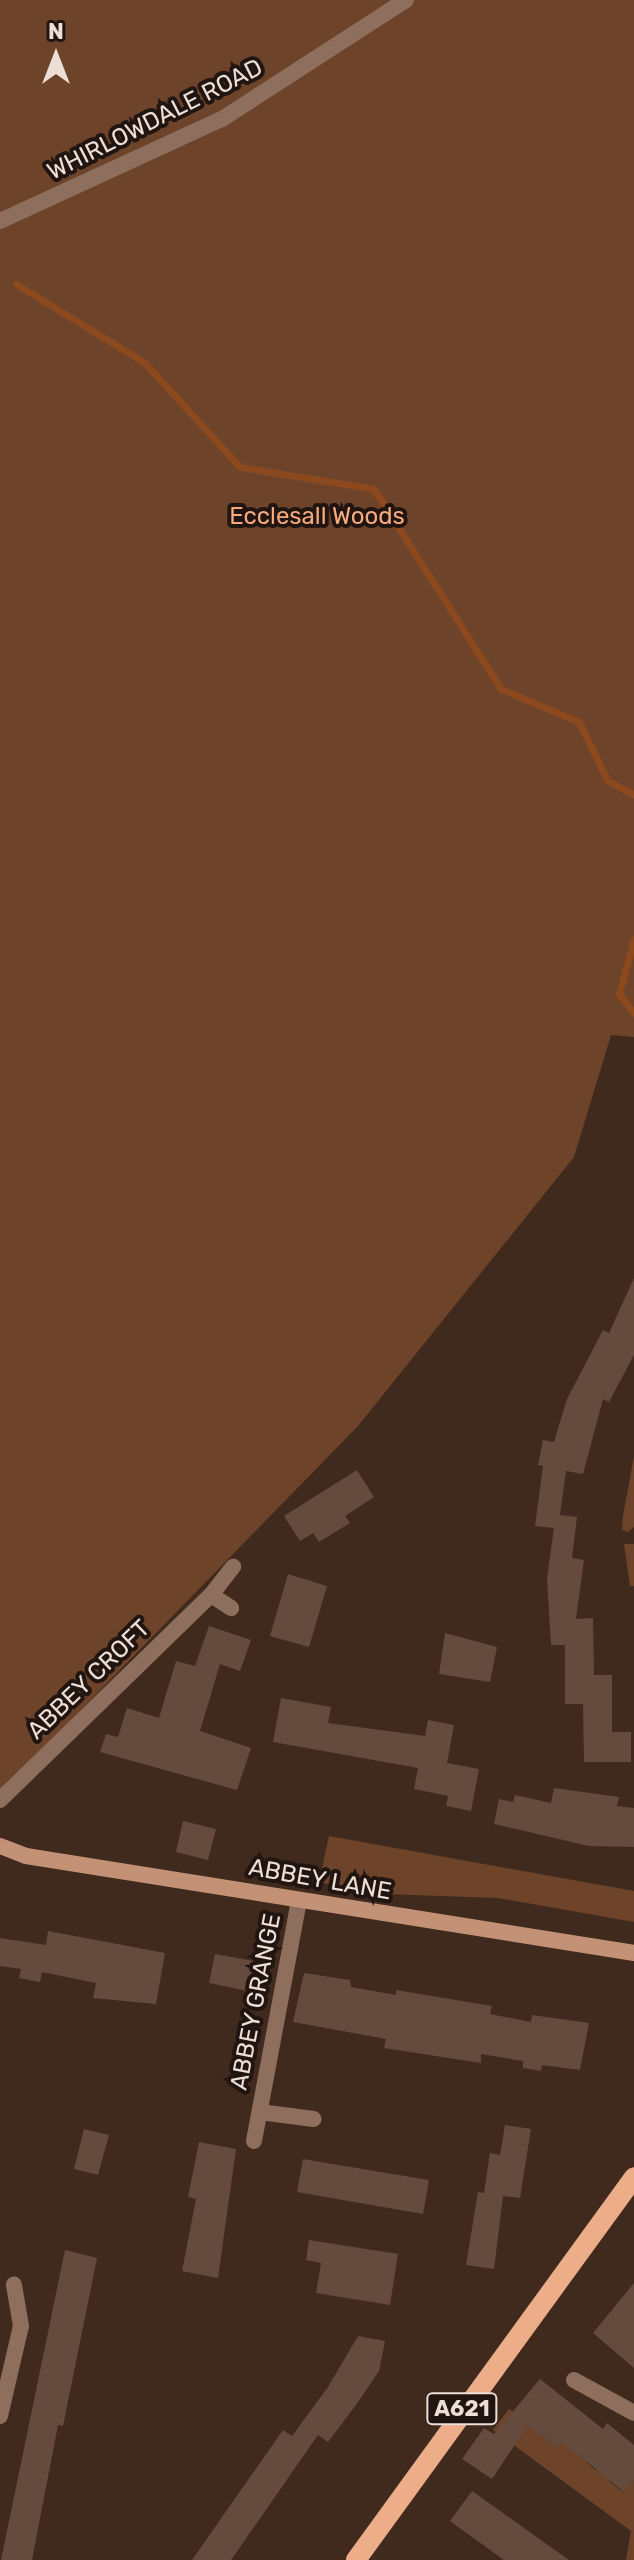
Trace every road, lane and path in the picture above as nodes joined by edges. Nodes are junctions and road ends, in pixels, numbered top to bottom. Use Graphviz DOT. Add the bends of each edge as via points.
graph roads {
  1 [pos="406,0"];
  2 [pos="0,221"];
  3 [pos="233,1567"];
  4 [pos="211,1595"];
  5 [pos="231,1608"];
  6 [pos="0,1800"];
  7 [pos="0,1846"];
  8 [pos="299,1901"];
  9 [pos="634,1953"];
  10 [pos="260,2112"];
  11 [pos="314,2119"];
  12 [pos="254,2141"];
  13 [pos="634,2177"];
  14 [pos="14,2285"];
  15 [pos="574,2380"];
  16 [pos="634,2413"];
  17 [pos="0,2416"];
  18 [pos="356,2560"];
  1 -- 2 [label="street, WHIRLOWDALE ROAD" via="222,119"];
  3 -- 4 [label="street, ABBEY CROFT"];
  4 -- 5 [label="street"];
  4 -- 6 [label="street, ABBEY CROFT"];
  7 -- 8 [label="main road, ABBEY LANE" via="26,1856"];
  8 -- 9 [label="main road, ABBEY LANE"];
  8 -- 10 [label="street, ABBEY GRANGE"];
  10 -- 11 [label="street, ABBEY GRANGE"];
  10 -- 12 [label="street, ABBEY GRANGE"];
  13 -- 18 [label="main road, A621"];
  14 -- 17 [label="street" via="21,2326"];
  15 -- 16 [label="street"];
}
